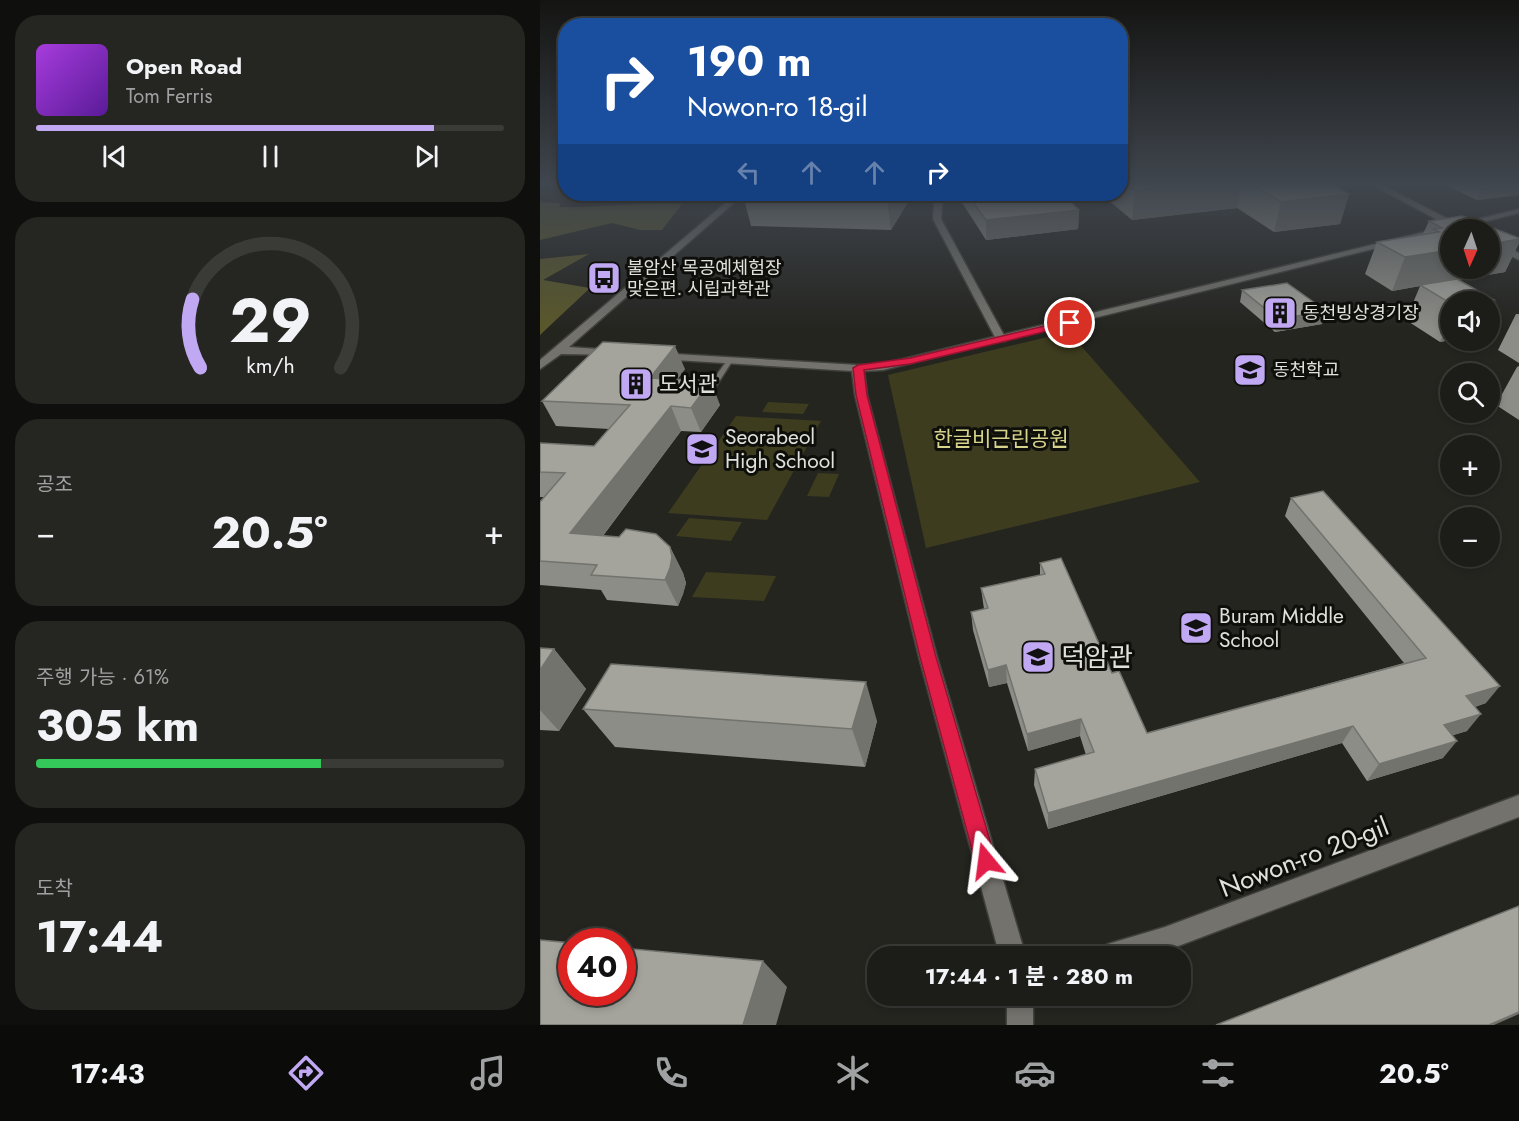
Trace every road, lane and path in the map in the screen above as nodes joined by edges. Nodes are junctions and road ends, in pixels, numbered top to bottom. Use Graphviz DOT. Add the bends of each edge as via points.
graph roads {
  1 [pos="696,232"];
  2 [pos="944,232"];
  3 [pos="1440,233"];
  4 [pos="1500,247"];
  5 [pos="1519,257"];
  6 [pos="1001,339"];
  7 [pos="558,350"];
  8 [pos="627,354"];
  9 [pos="650,356"];
  10 [pos="730,360"];
  11 [pos="540,366"];
  12 [pos="858,368"];
  13 [pos="705,396"];
  14 [pos="1519,806"];
  15 [pos="1010,946"];
  16 [pos="1143,946"];
  17 [pos="1020,1006"];
  18 [pos="1020,1025"];
  1 -- 7 [label="street"];
  2 -- 6 [label="street"];
  3 -- 6 [label="street"];
  4 -- 5 [label="street"];
  6 -- 12 [label="street" via="910,361"];
  7 -- 8 [label="street"];
  7 -- 11 [label="street"];
  9 -- 10 [label="street"];
  10 -- 12 [label="street"];
  10 -- 13 [label="lane"];
  12 -- 15 [label="street" via="861,395 925,646"];
  14 -- 16 [label="street, Nowon-ro 20-gil"];
  17 -- 18 [label="street"];
}
